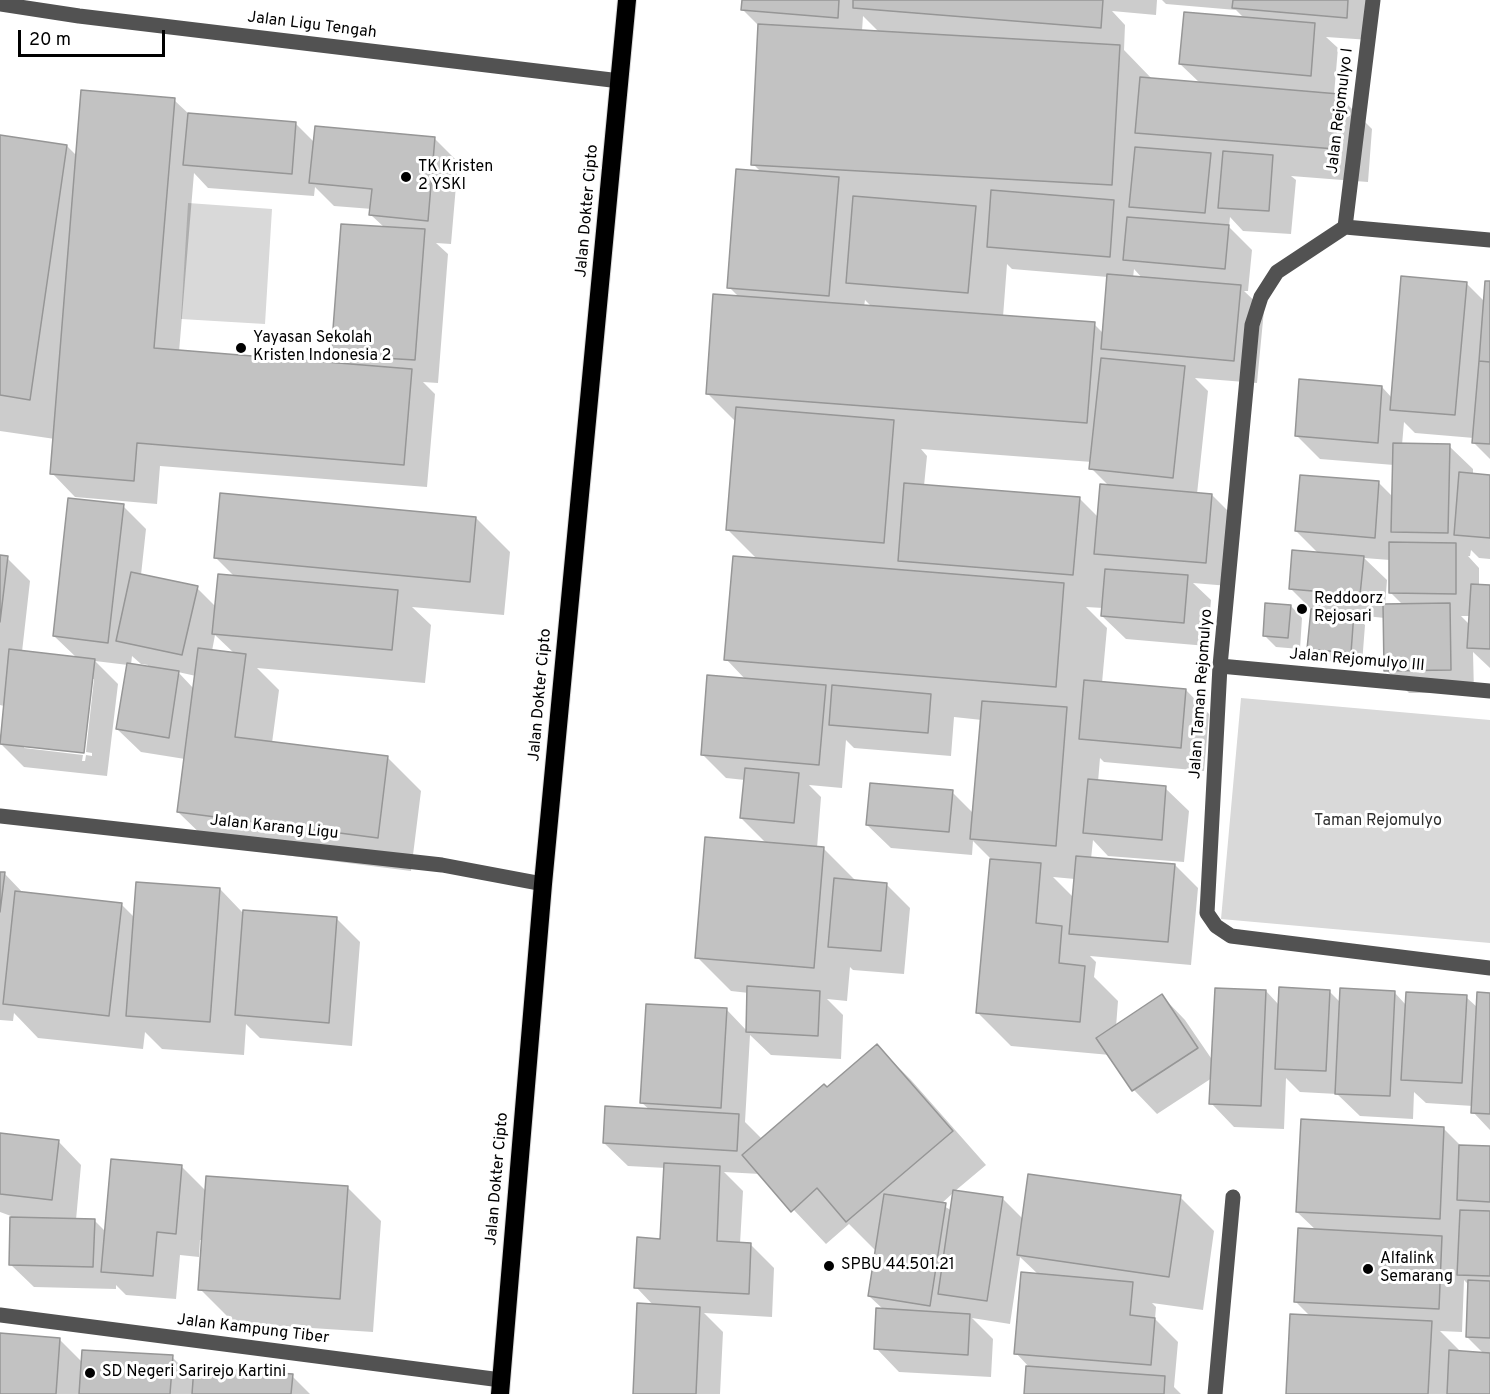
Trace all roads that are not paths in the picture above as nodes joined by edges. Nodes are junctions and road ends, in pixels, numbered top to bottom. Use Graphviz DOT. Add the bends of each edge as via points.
graph roads {
  1 [pos="81,0"];
  2 [pos="627,0"];
  3 [pos="1373,0"];
  4 [pos="0,3"];
  5 [pos="79,16"];
  6 [pos="620,81"];
  7 [pos="1345,227"];
  8 [pos="1490,240"];
  9 [pos="1220,666"];
  10 [pos="1490,692"];
  11 [pos="0,816"];
  12 [pos="543,884"];
  13 [pos="1490,968"];
  14 [pos="1233,1197"];
  15 [pos="0,1315"];
  16 [pos="501,1387"];
  17 [pos="1215,1394"];
  1 -- 5 [label="street"];
  2 -- 6 [label="highway, Jalan Dokter Cipto"];
  3 -- 7 [label="street, Jalan Rejomulyo I"];
  4 -- 5 [label="street, Jalan Ligu Tengah"];
  5 -- 6 [label="street, Jalan Ligu Tengah"];
  6 -- 12 [label="highway, Jalan Dokter Cipto"];
  7 -- 8 [label="street"];
  7 -- 9 [label="street, Jalan Taman Rejomulyo" via="1277,272 1252,325"];
  9 -- 10 [label="street, Jalan Rejomulyo III"];
  9 -- 13 [label="street, Jalan Taman Rejomulyo" via="1207,913 1216,926 1231,936"];
  11 -- 12 [label="street, Jalan Karang Ligu" via="441,865"];
  12 -- 16 [label="highway, Jalan Dokter Cipto"];
  14 -- 17 [label="street"];
  15 -- 16 [label="street, Jalan Kampung Tiber"];
}
